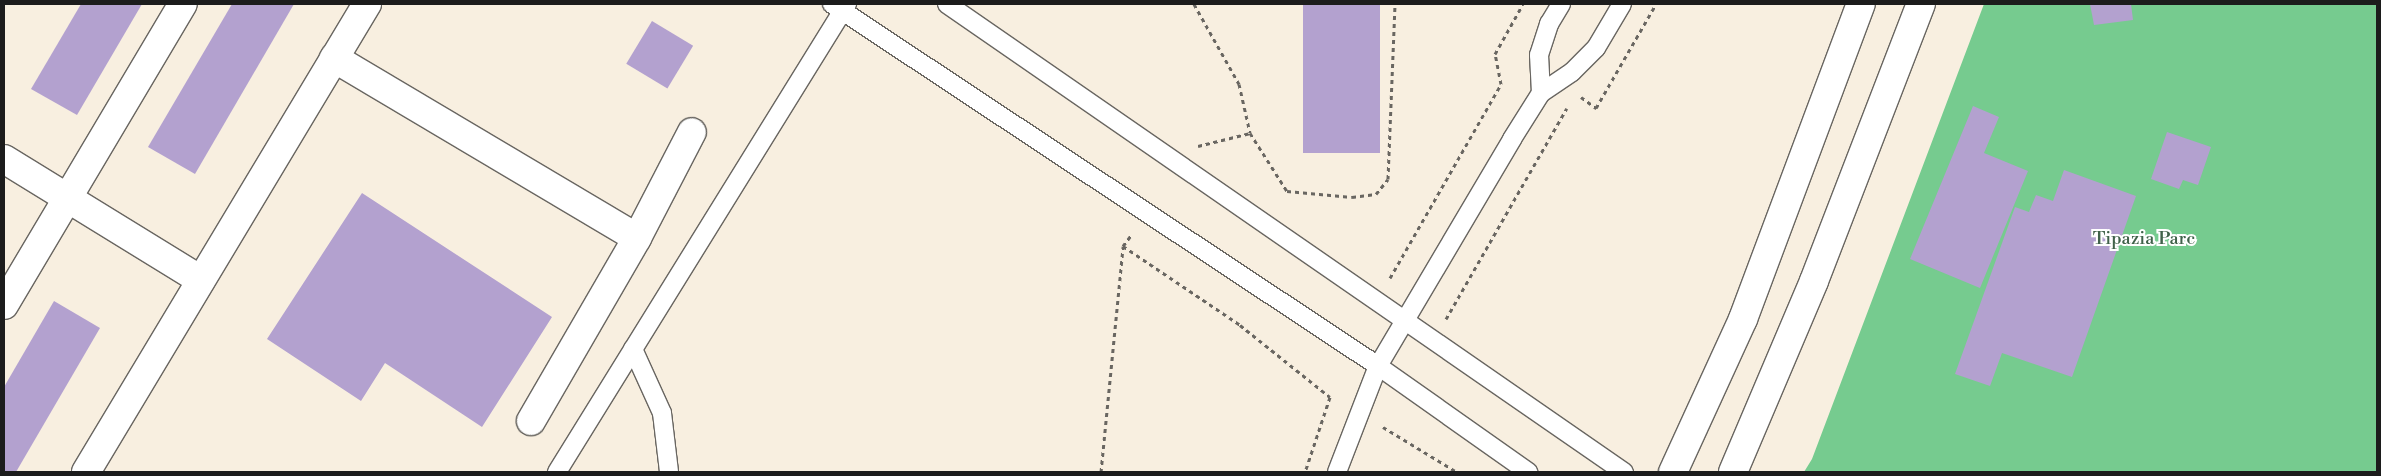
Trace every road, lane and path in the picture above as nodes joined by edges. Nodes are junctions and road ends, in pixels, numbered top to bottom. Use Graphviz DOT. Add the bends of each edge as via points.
graph roads {
  1 [pos="183,4"];
  2 [pos="367,4"];
  3 [pos="947,4"];
  4 [pos="1194,4"];
  5 [pos="1395,4"];
  6 [pos="1523,4"];
  7 [pos="1561,4"];
  8 [pos="1622,4"];
  9 [pos="1656,4"];
  10 [pos="1861,4"];
  11 [pos="1922,4"];
  12 [pos="840,6"];
  13 [pos="334,58"];
  14 [pos="1542,93"];
  15 [pos="1575,93"];
  16 [pos="1570,102"];
  17 [pos="692,132"];
  18 [pos="4,159"];
  19 [pos="68,198"];
  20 [pos="637,238"];
  21 [pos="201,280"];
  22 [pos="1387,283"];
  23 [pos="4,305"];
  24 [pos="1406,320"];
  25 [pos="1441,327"];
  26 [pos="633,349"];
  27 [pos="1378,366"];
  28 [pos="531,421"];
  29 [pos="1377,433"];
  30 [pos="86,472"];
  31 [pos="557,472"];
  32 [pos="669,472"];
  33 [pos="1101,472"];
  34 [pos="1305,472"];
  35 [pos="1337,472"];
  36 [pos="1457,472"];
  37 [pos="1528,472"];
  38 [pos="1624,472"];
  39 [pos="1673,472"];
  40 [pos="1733,472"];
  1 -- 19 [label="street"];
  2 -- 13 [label="street"];
  3 -- 24 [label="lane"];
  4 -- 5 [label="path" via="1239,84 1250,133 1287,191 1352,196 1376,194 1388,179"];
  6 -- 22 [label="path" via="1495,54 1501,84"];
  7 -- 14 [label="lane" via="1549,24 1539,55"];
  8 -- 14 [label="lane" via="1596,48 1572,72"];
  9 -- 15 [label="path" via="1596,108"];
  10 -- 39 [label="street" via="1743,319"];
  11 -- 40 [label="street" via="1814,281"];
  12 -- 26 [label="lane"];
  12 -- 27 [label="lane"];
  13 -- 20 [label="street"];
  13 -- 21 [label="street"];
  14 -- 24 [label="lane"];
  16 -- 25 [label="path"];
  17 -- 20 [label="street"];
  18 -- 19 [label="street"];
  19 -- 21 [label="street"];
  19 -- 23 [label="street"];
  20 -- 28 [label="street"];
  21 -- 30 [label="street"];
  24 -- 27 [label="lane"];
  24 -- 38 [label="lane"];
  26 -- 31 [label="lane"];
  26 -- 32 [label="lane" via="662,414"];
  27 -- 35 [label="lane"];
  27 -- 37 [label="lane"];
  29 -- 36 [label="path" via="1380,426"];
  33 -- 34 [label="path" via="1123,246 1240,325 1330,397"];
}
